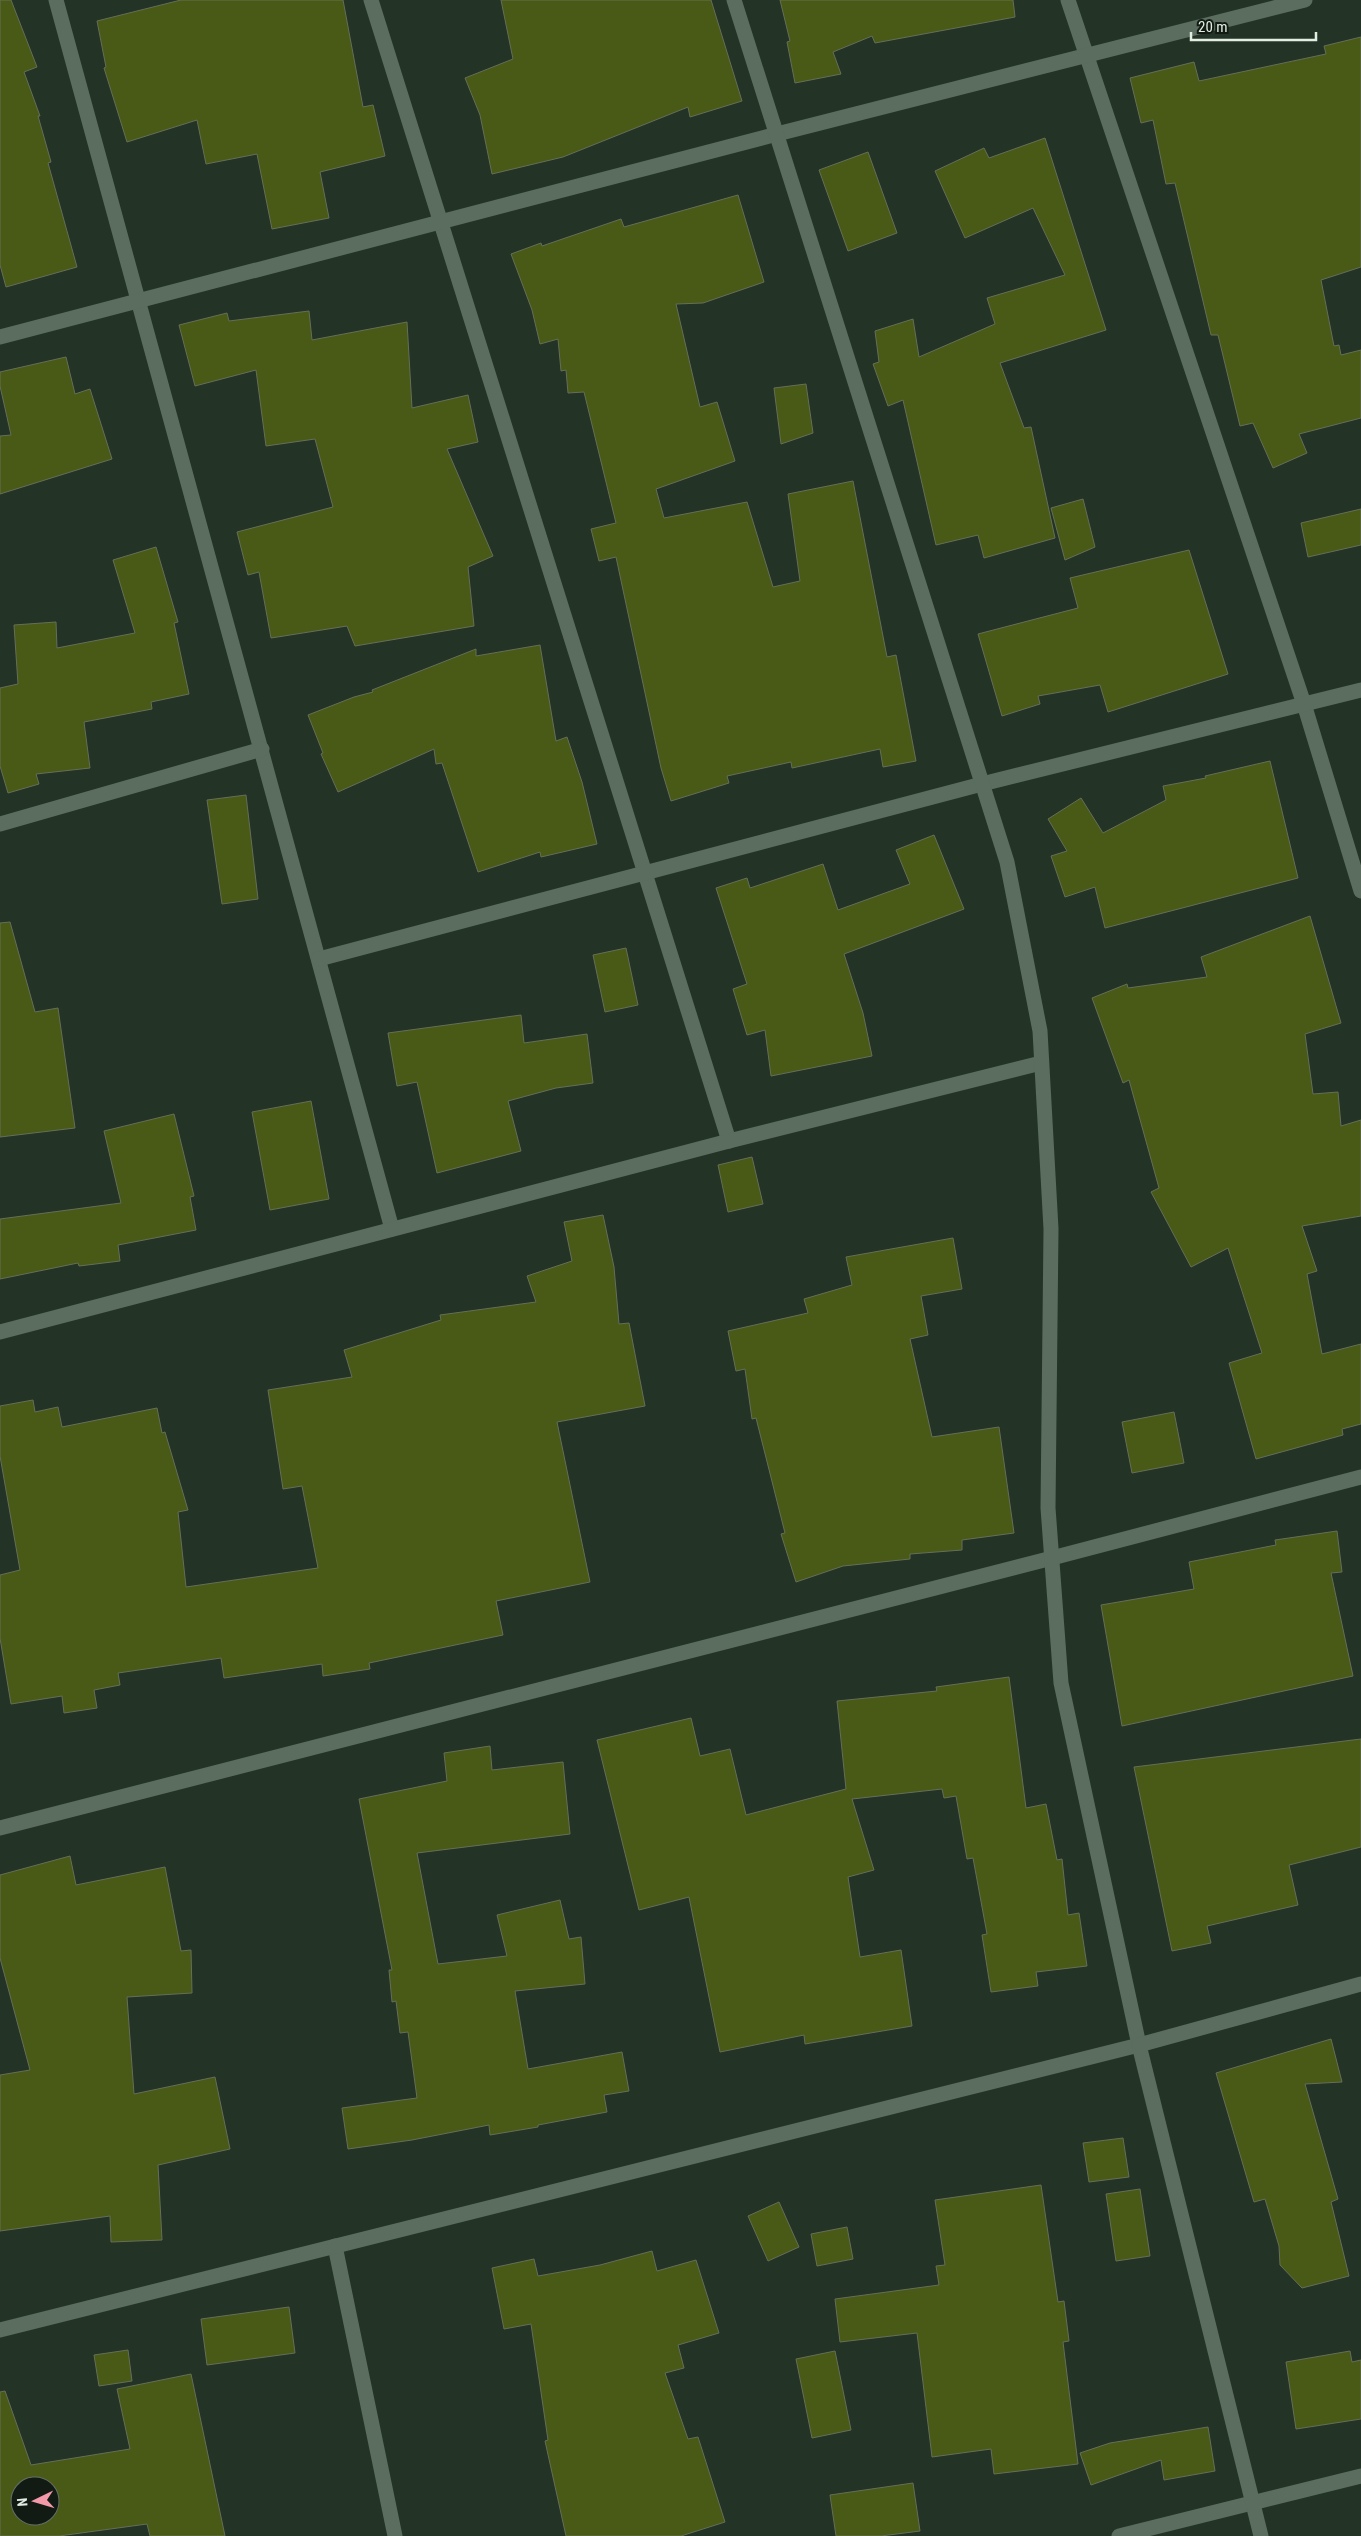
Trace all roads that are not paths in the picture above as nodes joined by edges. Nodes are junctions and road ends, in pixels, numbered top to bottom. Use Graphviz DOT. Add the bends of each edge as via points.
graph roads {
  1 [pos="56,0"];
  2 [pos="371,0"];
  3 [pos="734,0"];
  4 [pos="1068,0"];
  5 [pos="1305,0"];
  6 [pos="1087,55"];
  7 [pos="777,134"];
  8 [pos="440,221"];
  9 [pos="138,300"];
  10 [pos="0,337"];
  11 [pos="1361,690"];
  12 [pos="1304,704"];
  13 [pos="262,749"];
  14 [pos="982,784"];
  15 [pos="0,824"];
  16 [pos="646,873"];
  17 [pos="1361,890"];
  18 [pos="319,959"];
  19 [pos="1041,1063"];
  20 [pos="730,1141"];
  21 [pos="392,1228"];
  22 [pos="0,1332"];
  23 [pos="1361,1477"];
  24 [pos="1052,1558"];
  25 [pos="0,1828"];
  26 [pos="1361,1984"];
  27 [pos="1140,2045"];
  28 [pos="335,2246"];
  29 [pos="0,2330"];
  30 [pos="1361,2476"];
  31 [pos="1252,2502"];
  32 [pos="396,2536"];
  33 [pos="1119,2536"];
  34 [pos="1261,2536"];
  1 -- 9 [label="street"];
  2 -- 8 [label="street"];
  3 -- 7 [label="street"];
  4 -- 6 [label="street"];
  5 -- 6 [label="street"];
  6 -- 7 [label="street"];
  6 -- 12 [label="street"];
  7 -- 8 [label="street"];
  7 -- 14 [label="street"];
  8 -- 9 [label="street"];
  8 -- 16 [label="street"];
  9 -- 10 [label="street"];
  9 -- 13 [label="street"];
  11 -- 12 [label="street"];
  12 -- 14 [label="street"];
  12 -- 17 [label="street"];
  13 -- 15 [label="street"];
  13 -- 18 [label="street"];
  14 -- 16 [label="street"];
  14 -- 19 [label="street" via="1007,862 1040,1031"];
  16 -- 18 [label="street"];
  16 -- 20 [label="street"];
  18 -- 21 [label="street"];
  19 -- 20 [label="street"];
  19 -- 24 [label="street" via="1051,1229 1048,1508"];
  20 -- 21 [label="street"];
  21 -- 22 [label="street"];
  23 -- 24 [label="street"];
  24 -- 25 [label="street"];
  24 -- 27 [label="street" via="1061,1683"];
  26 -- 27 [label="street"];
  27 -- 28 [label="street"];
  27 -- 31 [label="street"];
  28 -- 29 [label="street"];
  28 -- 32 [label="street"];
  30 -- 31 [label="street"];
  31 -- 33 [label="street"];
  31 -- 34 [label="street"];
}
